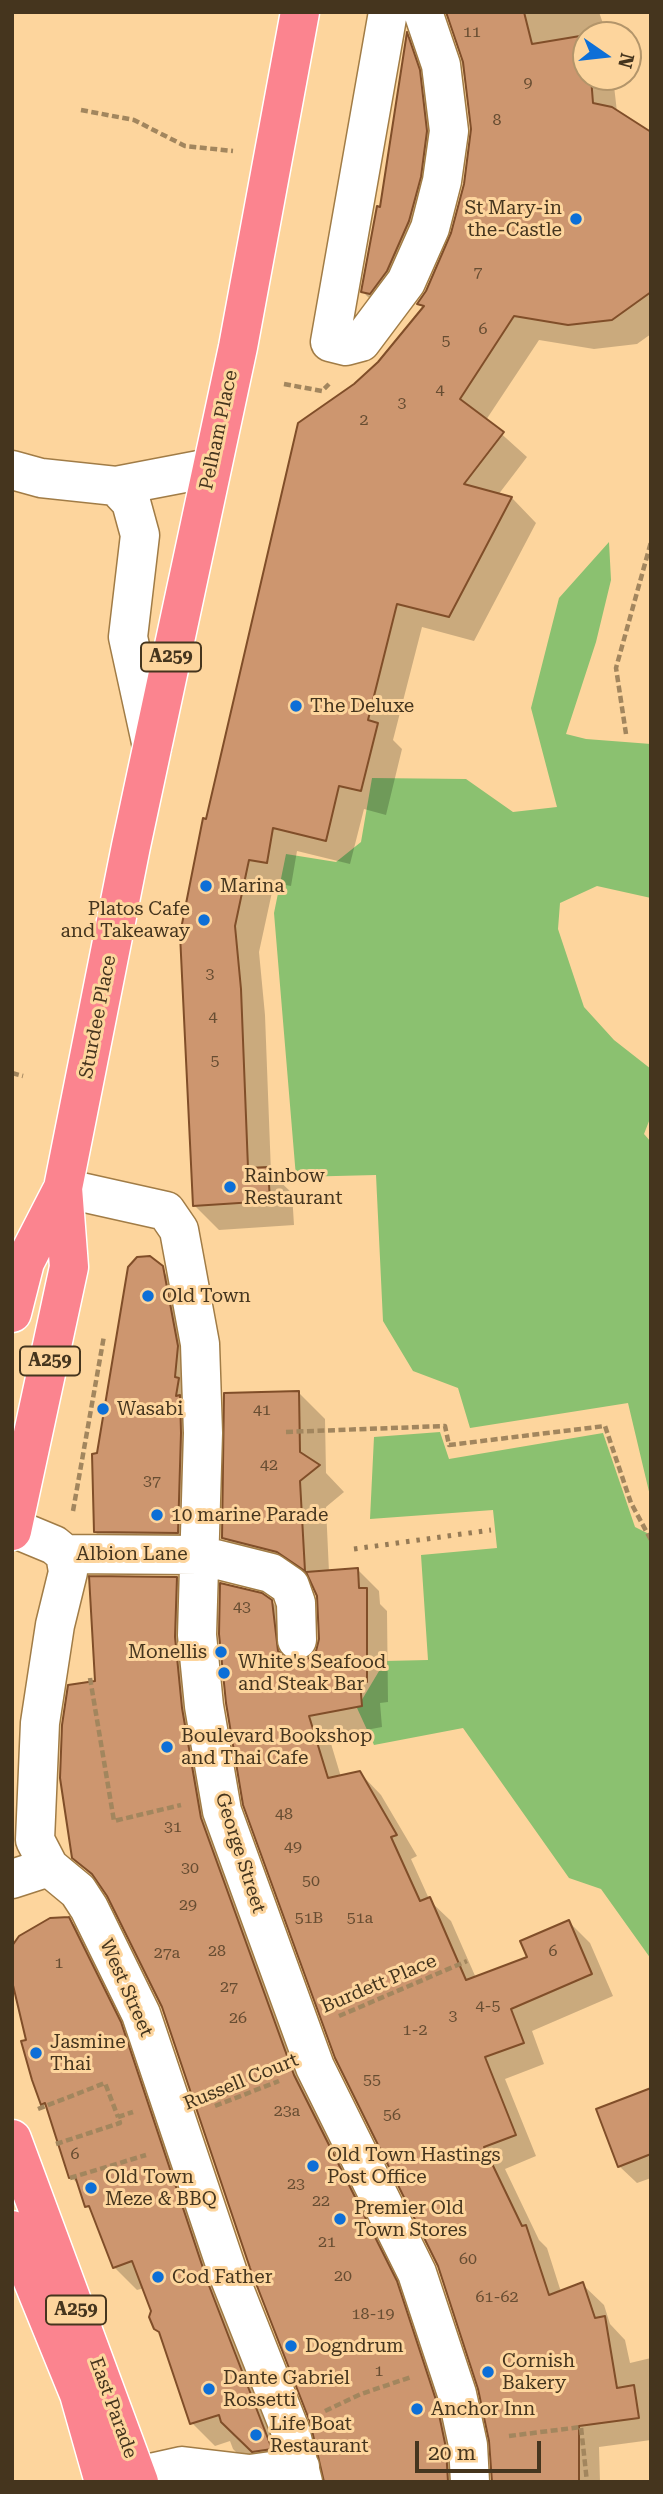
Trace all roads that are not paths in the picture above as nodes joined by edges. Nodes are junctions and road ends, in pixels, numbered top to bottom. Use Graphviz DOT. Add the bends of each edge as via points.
graph roads {
  1 [pos="300,12"];
  2 [pos="388,12"];
  3 [pos="423,12"];
  4 [pos="210,468"];
  5 [pos="12,470"];
  6 [pos="116,486"];
  7 [pos="152,747"];
  8 [pos="131,846"];
  9 [pos="64,1188"];
  10 [pos="12,1313"];
  11 [pos="13,1529"];
  12 [pos="65,1554"];
  13 [pos="199,1555"];
  14 [pos="297,1640"];
  15 [pos="49,1867"];
  16 [pos="12,1879"];
  17 [pos="25,2149"];
  18 [pos="12,2230"];
  19 [pos="302,2474"];
  20 [pos="127,2480"];
  21 [pos="470,2482"];
  1 -- 4 [label="highway, Pelham Place / A259"];
  2 -- 3 [label="street" via="332,360 346,346 361,342 406,282 430,228 449,131 441,65"];
  4 -- 6 [label="street"];
  4 -- 7 [label="highway, Pelham Place / A259"];
  5 -- 6 [label="street"];
  6 -- 7 [label="street" via="131,502 140,535 128,637"];
  7 -- 8 [label="highway, Pelham Place / A259"];
  8 -- 9 [label="highway, Sturdee Place / A259"];
  9 -- 10 [label="highway, A259" via="25,1262"];
  9 -- 11 [label="highway, A259" via="69,1267"];
  9 -- 13 [label="street, George Street" via="166,1211 178,1230 200,1344"];
  11 -- 12 [label="street"];
  12 -- 13 [label="street, Albion Lane"];
  12 -- 15 [label="street, West Street" via="68,1572 40,1723 35,1840"];
  13 -- 14 [label="street, Albion Lane" via="271,1573 290,1586 296,1603"];
  13 -- 21 [label="street, George Street" via="197,1635 222,1811 315,2067 417,2273 448,2364 468,2445"];
  15 -- 16 [label="street"];
  15 -- 19 [label="street, West Street" via="78,1891 89,1908 141,2014"];
  17 -- 20 [label="highway, East Parade / A259"];
  18 -- 20 [label="highway, East Parade / A259" via="79,2394"];
  19 -- 20 [label="street" via="182,2466"];
}
